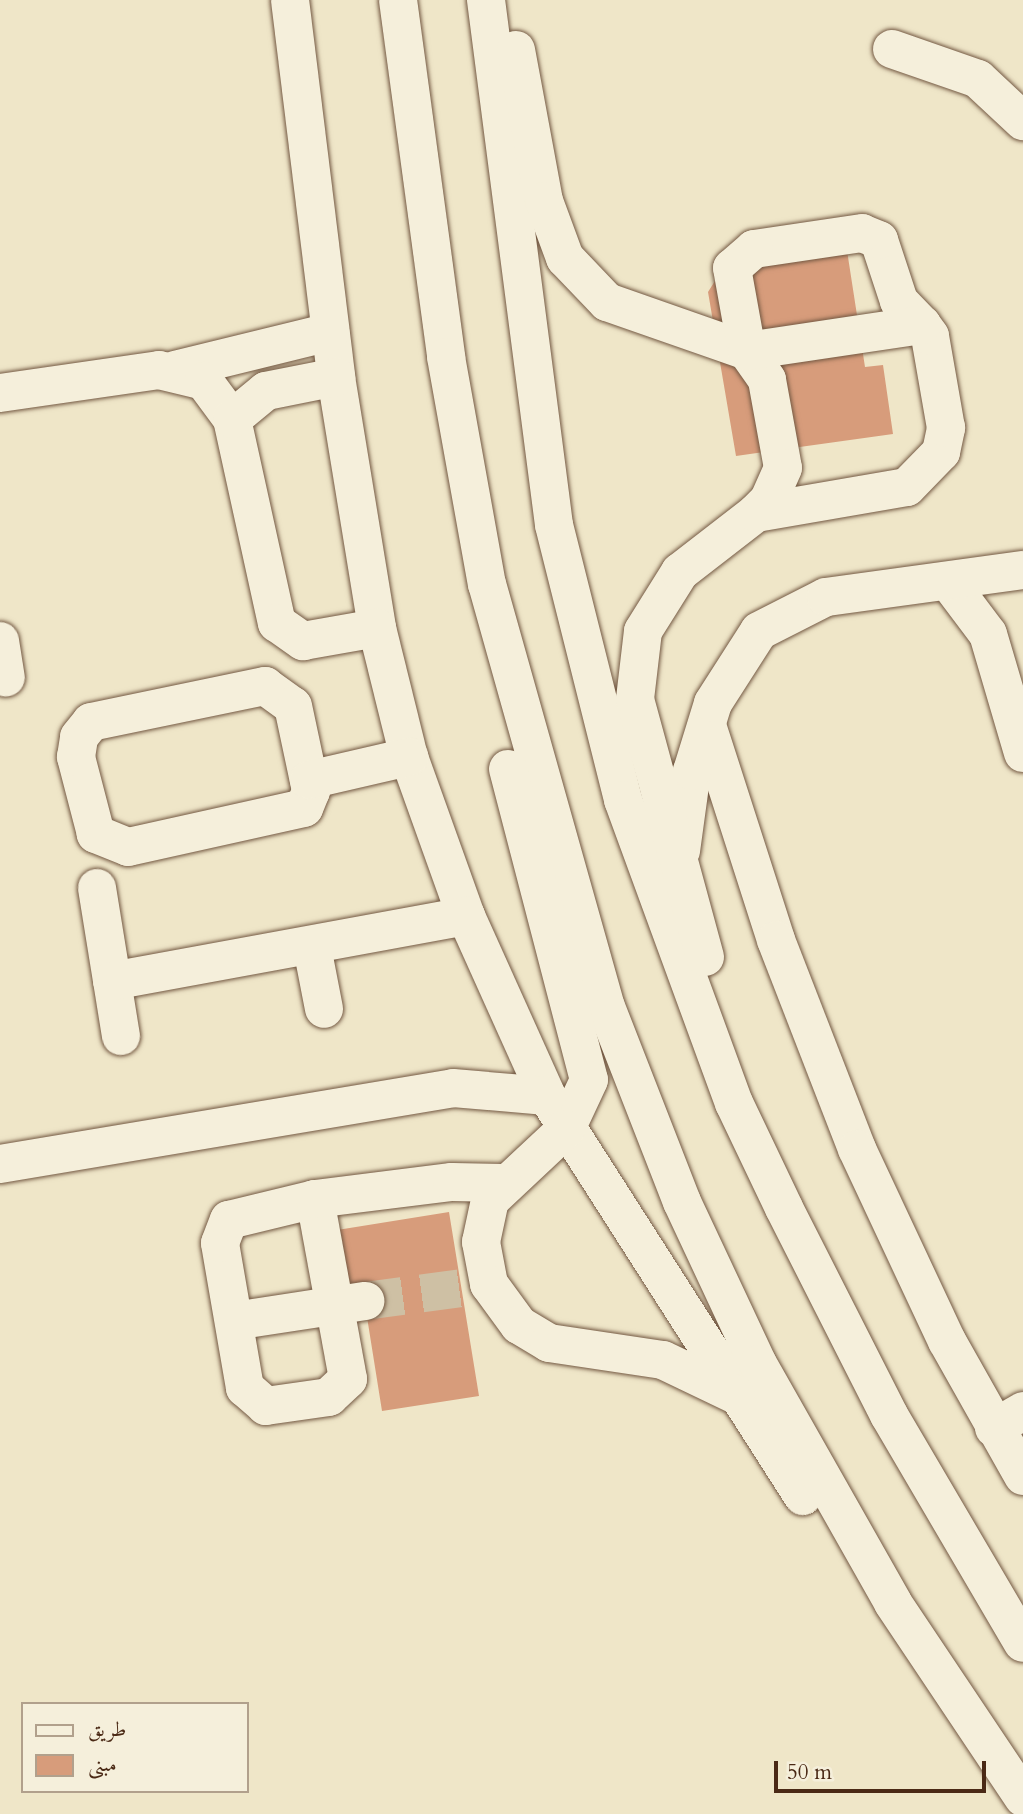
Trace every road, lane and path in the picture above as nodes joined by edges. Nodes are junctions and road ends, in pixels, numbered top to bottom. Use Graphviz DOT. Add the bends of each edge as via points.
graph roads {
  1 [pos="290,0"];
  2 [pos="398,0"];
  3 [pos="486,0"];
  4 [pos="506,0"];
  5 [pos="892,49"];
  6 [pos="1023,121"];
  7 [pos="922,325"];
  8 [pos="330,332"];
  9 [pos="747,352"];
  10 [pos="175,370"];
  11 [pos="336,377"];
  12 [pos="0,393"];
  13 [pos="232,419"];
  14 [pos="464,471"];
  15 [pos="756,513"];
  16 [pos="1019,571"];
  17 [pos="948,580"];
  18 [pos="377,628"];
  19 [pos="988,634"];
  20 [pos="707,725"];
  21 [pos="406,749"];
  22 [pos="1023,753"];
  23 [pos="307,772"];
  24 [pos="679,874"];
  25 [pos="97,888"];
  26 [pos="466,916"];
  27 [pos="312,947"];
  28 [pos="112,981"];
  29 [pos="324,1009"];
  30 [pos="511,1019"];
  31 [pos="121,1036"];
  32 [pos="453,1088"];
  33 [pos="547,1096"];
  34 [pos="734,1102"];
  35 [pos="566,1129"];
  36 [pos="0,1164"];
  37 [pos="503,1183"];
  38 [pos="315,1199"];
  39 [pos="350,1303"];
  40 [pos="234,1321"];
  41 [pos="738,1396"];
  42 [pos="1009,1420"];
  43 [pos="1023,1476"];
  44 [pos="893,1603"];
  45 [pos="1023,1643"];
  46 [pos="1023,1797"];
  1 -- 8 [label="street"];
  2 -- 14 [label="street"];
  3 -- 34 [label="street" via="537,425 575,624 623,800"];
  4 -- 9 [label="street" via="544,201 565,258 607,302 634,316"];
  5 -- 6 [label="street" via="978,79"];
  7 -- 9 [label="street"];
  7 -- 9 [label="street" via="900,301 879,240 853,234 754,249 736,258 733,278"];
  7 -- 15 [label="street" via="934,348 946,428 927,472 884,494"];
  8 -- 10 [label="street"];
  8 -- 11 [label="street"];
  9 -- 15 [label="street" via="772,397 783,468 778,485"];
  10 -- 12 [label="street"];
  10 -- 13 [label="street" via="204,381"];
  11 -- 13 [label="street" via="266,391"];
  11 -- 18 [label="street"];
  13 -- 18 [label="street" via="277,623 303,640"];
  14 -- 35 [label="street" via="466,556 485,675 589,1064 585,1096"];
  14 -- 44 [label="street" via="545,807 643,1105 758,1364"];
  15 -- 24 [label="street" via="680,572 658,600 636,665 635,699"];
  16 -- 17 [label="street"];
  16 -- 19 [label="street"];
  17 -- 19 [label="street"];
  17 -- 20 [label="street" via="826,597 775,619 733,663"];
  18 -- 21 [label="street"];
  19 -- 22 [label="street"];
  20 -- 24 [label="street" via="692,771"];
  20 -- 42 [label="street" via="815,1045 903,1252"];
  21 -- 23 [label="street"];
  21 -- 26 [label="street"];
  23 -- 23 [label="street" via="293,706 265,686 100,718 84,729 76,747 91,826 119,847 295,814 309,802"];
  24 -- 34 [label="street" via="721,1011"];
  25 -- 28 [label="street"];
  26 -- 27 [label="street"];
  26 -- 30 [label="street"];
  27 -- 28 [label="street"];
  27 -- 29 [label="street"];
  28 -- 31 [label="street"];
  30 -- 32 [label="street" via="492,1064"];
  30 -- 33 [label="street"];
  32 -- 33 [label="street"];
  32 -- 36 [label="street"];
  33 -- 35 [label="street"];
  34 -- 45 [label="street" via="889,1415"];
  35 -- 37 [label="street"];
  35 -- 41 [label="street"];
  37 -- 38 [label="street" via="452,1182"];
  37 -- 41 [label="street" via="483,1221 475,1286 519,1325 549,1343 663,1360"];
  38 -- 39 [label="street"];
  38 -- 40 [label="street" via="244,1212 224,1227 220,1243"];
  39 -- 40 [label="street"];
  39 -- 40 [label="street" via="344,1387 329,1397 275,1407 249,1396"];
  41 -- 44 [label="street" via="849,1566"];
  42 -- 43 [label="street"];
  44 -- 46 [label="street"];
}
